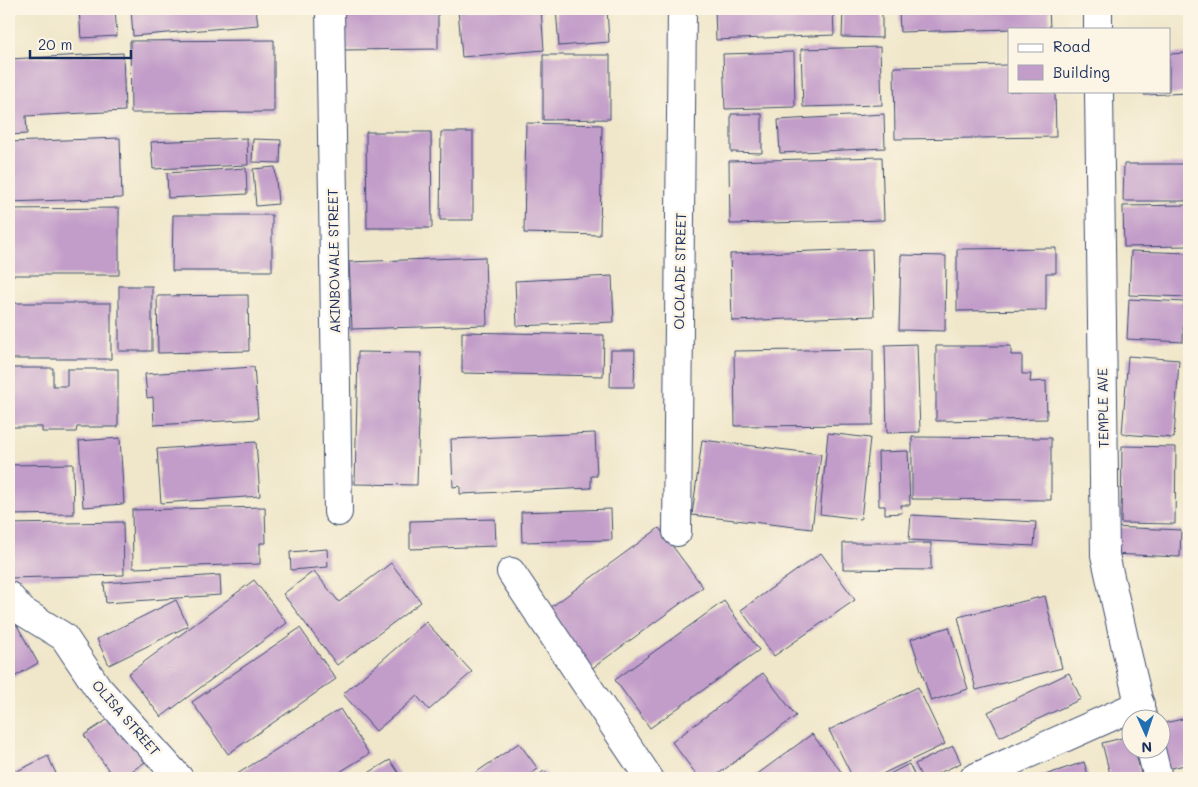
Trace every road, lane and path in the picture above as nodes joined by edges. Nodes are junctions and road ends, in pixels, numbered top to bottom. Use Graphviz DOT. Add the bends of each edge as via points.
graph roads {
  1 [pos="330,9"];
  2 [pos="682,9"];
  3 [pos="1098,9"];
  4 [pos="1098,28"];
  5 [pos="1099,92"];
  6 [pos="338,512"];
  7 [pos="677,532"];
  8 [pos="511,572"];
  9 [pos="9,596"];
  10 [pos="1142,710"];
  11 [pos="1120,721"];
  12 [pos="1154,760"];
  13 [pos="179,778"];
  14 [pos="649,778"];
  15 [pos="974,778"];
  16 [pos="1158,778"];
  1 -- 6 [label="street, AKINBOWALE STREET"];
  2 -- 7 [label="street, OLOLADE STREET"];
  3 -- 4 [label="street"];
  5 -- 10 [label="street, TEMPLE AVE" via="1105,555"];
  8 -- 14 [label="street"];
  9 -- 13 [label="street, OLISA STREET" via="22,611 64,637 98,688"];
  11 -- 15 [label="street"];
  12 -- 16 [label="street"];
}
